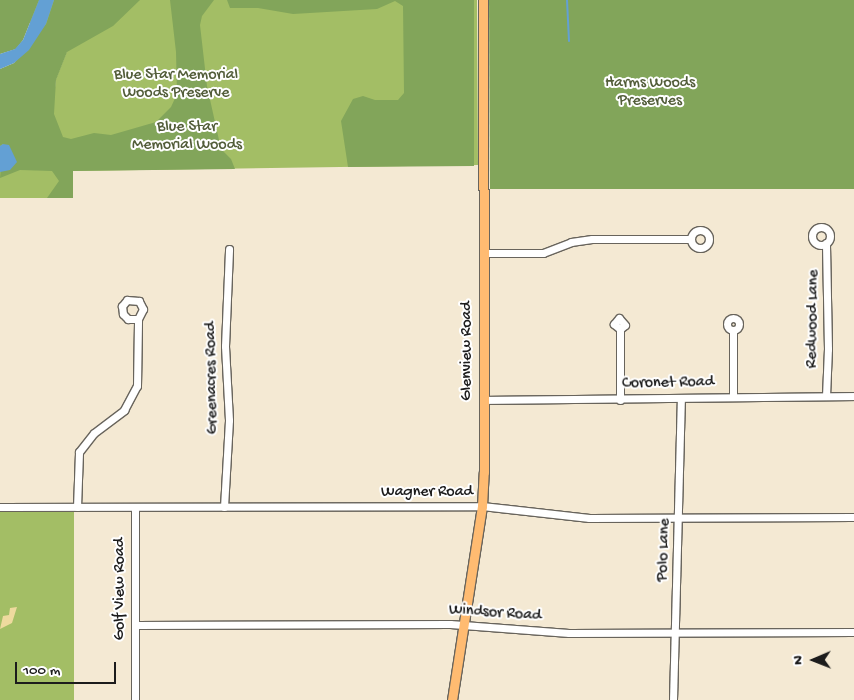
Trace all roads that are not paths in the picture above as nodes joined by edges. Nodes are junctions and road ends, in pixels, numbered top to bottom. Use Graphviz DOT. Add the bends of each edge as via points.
graph roads {
  1 [pos="483,0"];
  2 [pos="691,239"];
  3 [pos="826,243"];
  4 [pos="230,249"];
  5 [pos="483,254"];
  6 [pos="138,319"];
  7 [pos="620,329"];
  8 [pos="733,330"];
  9 [pos="733,396"];
  10 [pos="826,396"];
  11 [pos="854,396"];
  12 [pos="484,400"];
  13 [pos="620,400"];
  14 [pos="681,400"];
  15 [pos="482,506"];
  16 [pos="0,507"];
  17 [pos="77,507"];
  18 [pos="135,507"];
  19 [pos="224,507"];
  20 [pos="680,517"];
  21 [pos="854,517"];
  22 [pos="134,625"];
  23 [pos="464,625"];
  24 [pos="854,632"];
  25 [pos="674,633"];
  26 [pos="135,700"];
  27 [pos="452,700"];
  28 [pos="673,700"];
  1 -- 5 [label="main road, Glenview Road"];
  2 -- 5 [label="street" via="585,239 543,253"];
  3 -- 10 [label="street, Redwood Lane"];
  4 -- 19 [label="street, Greenacres Road" via="225,346 229,420"];
  5 -- 12 [label="main road, Glenview Road"];
  6 -- 17 [label="street" via="135,395 124,410 88,438 79,452"];
  7 -- 13 [label="street"];
  8 -- 9 [label="street"];
  9 -- 10 [label="street, Coronet Road"];
  9 -- 14 [label="street, Coronet Road"];
  10 -- 11 [label="street, Coronet Road"];
  12 -- 13 [label="street, Coronet Road"];
  12 -- 15 [label="main road, Glenview Road"];
  13 -- 14 [label="street, Coronet Road"];
  14 -- 20 [label="street, Polo Lane"];
  15 -- 19 [label="street, Wagner Road"];
  15 -- 20 [label="street, Wagner Road" via="589,518"];
  15 -- 23 [label="main road, Glenview Road"];
  16 -- 17 [label="street, Wagner Road"];
  17 -- 18 [label="street, Wagner Road"];
  18 -- 19 [label="street, Wagner Road"];
  18 -- 22 [label="street, Golf View Road"];
  20 -- 21 [label="street, Wagner Road"];
  20 -- 25 [label="street, Polo Lane"];
  22 -- 23 [label="street, Windsor Road"];
  22 -- 26 [label="street, Golf View Road"];
  23 -- 25 [label="street, Windsor Road" via="553,632"];
  23 -- 27 [label="main road, Glenview Road"];
  24 -- 25 [label="street, Windsor Road"];
  25 -- 28 [label="street, Polo Lane"];
}
